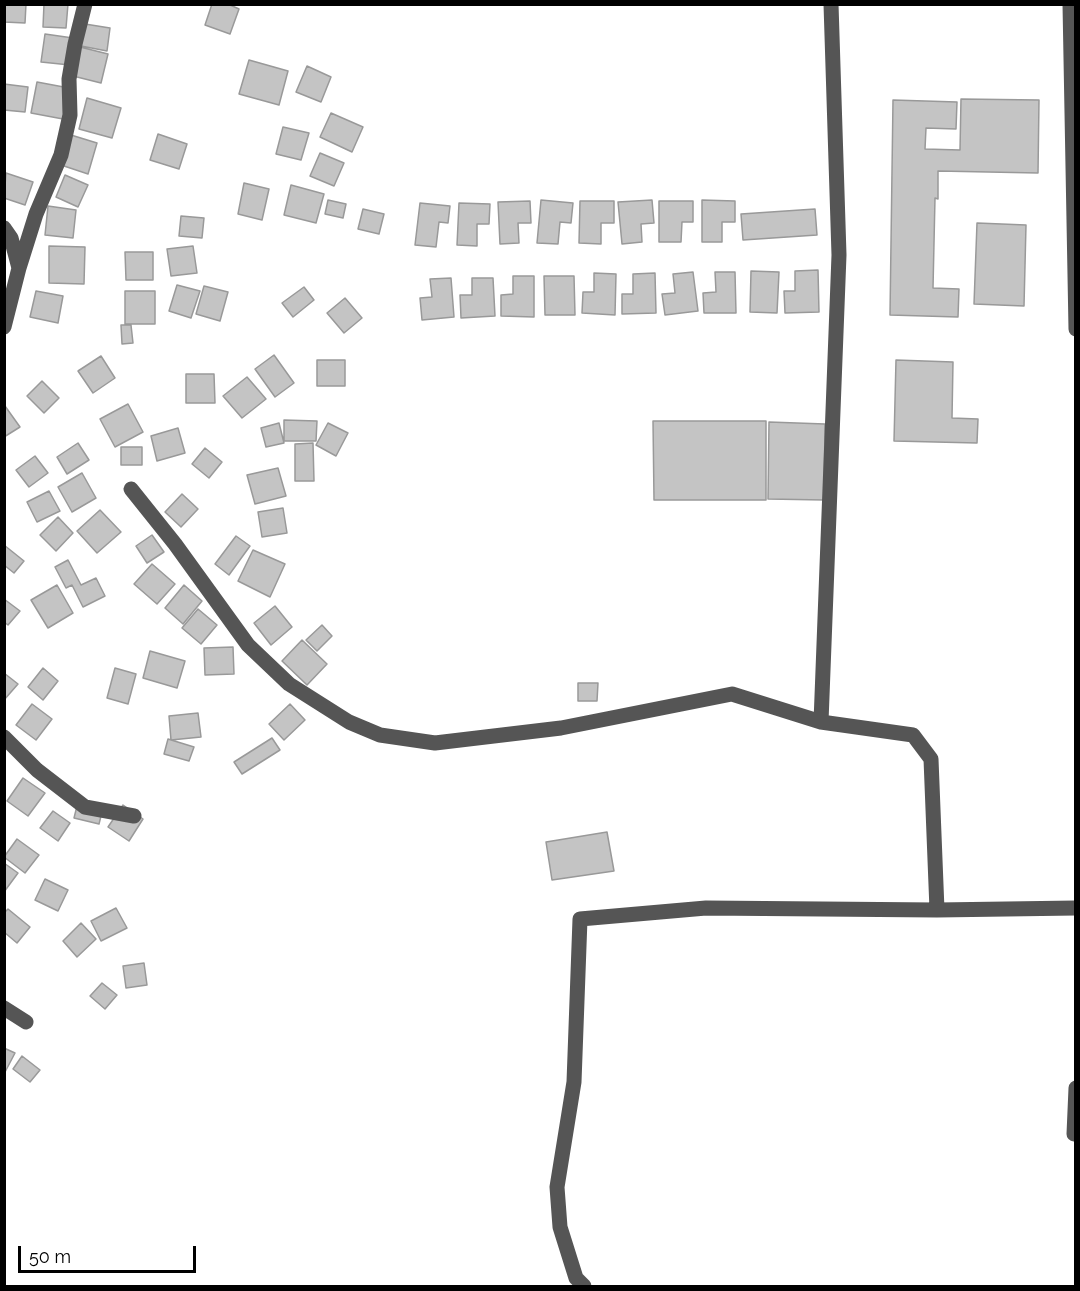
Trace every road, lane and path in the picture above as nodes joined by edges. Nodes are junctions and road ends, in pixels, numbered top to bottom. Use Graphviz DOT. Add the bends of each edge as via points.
graph roads {
  1 [pos="85,4"];
  2 [pos="831,4"];
  3 [pos="1070,4"];
  4 [pos="4,228"];
  5 [pos="20,268"];
  6 [pos="4,327"];
  7 [pos="1076,329"];
  8 [pos="131,489"];
  9 [pos="821,722"];
  10 [pos="4,737"];
  11 [pos="134,816"];
  12 [pos="1076,908"];
  13 [pos="937,910"];
  14 [pos="4,1008"];
  15 [pos="26,1022"];
  16 [pos="1076,1089"];
  17 [pos="1074,1134"];
  18 [pos="584,1287"];
  1 -- 5 [label="street" via="69,79 70,115 63,145"];
  2 -- 9 [label="street" via="839,255"];
  3 -- 7 [label="street"];
  4 -- 5 [label="street"];
  5 -- 6 [label="street"];
  8 -- 9 [label="street" via="248,645 289,684 349,722 380,735 435,743 561,728 732,694"];
  9 -- 13 [label="street" via="913,735 931,759"];
  10 -- 11 [label="street" via="37,771 85,807"];
  12 -- 13 [label="street"];
  13 -- 18 [label="street" via="706,908 580,919 574,1082 557,1187 560,1227 576,1278"];
  14 -- 15 [label="street"];
  16 -- 17 [label="street"];
}
